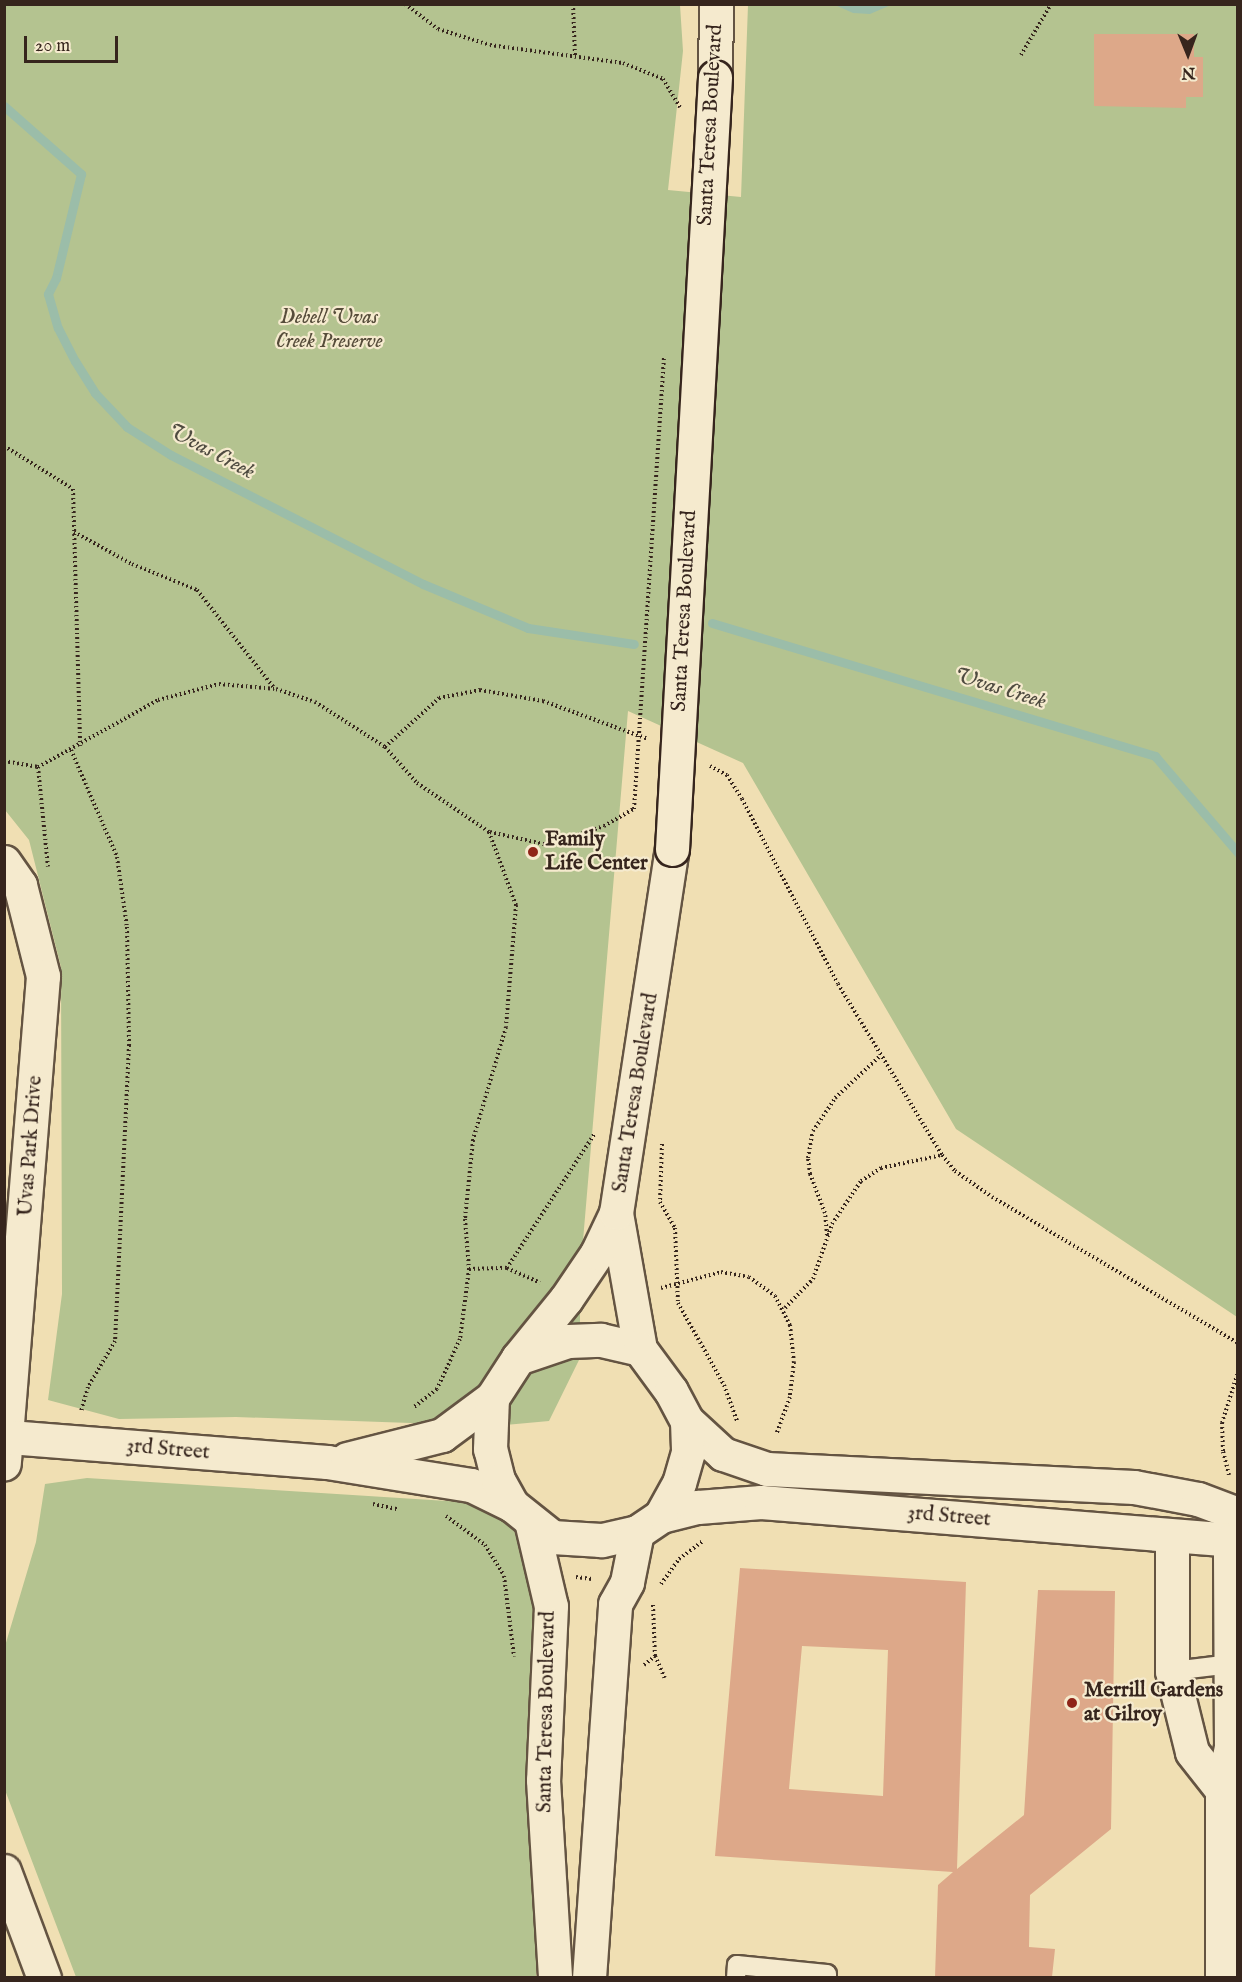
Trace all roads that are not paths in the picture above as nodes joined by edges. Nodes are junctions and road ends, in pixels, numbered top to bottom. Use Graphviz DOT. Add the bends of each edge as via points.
graph roads {
  1 [pos="716,4"];
  2 [pos="4,862"];
  3 [pos="616,1213"];
  4 [pos="640,1349"];
  5 [pos="518,1358"];
  6 [pos="492,1398"];
  7 [pos="687,1421"];
  8 [pos="7,1450"];
  9 [pos="327,1462"];
  10 [pos="521,1513"];
  11 [pos="649,1524"];
  12 [pos="1235,1532"];
  13 [pos="1172,1536"];
  14 [pos="1231,1664"];
  15 [pos="1172,1671"];
  16 [pos="1222,1790"];
  17 [pos="4,1871"];
  18 [pos="45,1977"];
  19 [pos="555,1977"];
  20 [pos="589,1977"];
  21 [pos="736,1977"];
  22 [pos="827,1977"];
  23 [pos="1222,1977"];
  1 -- 3 [label="street, Santa Teresa Boulevard, bridge" via="672,849"];
  2 -- 8 [label="street, Uvas Park Drive" via="20,885 43,976"];
  3 -- 4 [label="street, Santa Teresa Boulevard"];
  3 -- 5 [label="street, Santa Teresa Boulevard" via="597,1253 566,1299"];
  4 -- 5 [label="street" via="601,1340 568,1341"];
  4 -- 7 [label="street" via="671,1391"];
  5 -- 6 [label="street"];
  6 -- 9 [label="street, 3rd Street" via="442,1435"];
  6 -- 10 [label="street" via="490,1449 498,1480"];
  7 -- 11 [label="street" via="688,1452 682,1473"];
  7 -- 12 [label="street, 3rd Street" via="723,1454 767,1469 1134,1487 1198,1499"];
  8 -- 9 [label="street, 3rd Street"];
  9 -- 10 [label="street, 3rd Street" via="471,1485"];
  10 -- 11 [label="street" via="552,1537 601,1540"];
  10 -- 19 [label="street, Santa Teresa Boulevard" via="551,1606 543,1780"];
  11 -- 13 [label="street, 3rd Street" via="698,1507 761,1502"];
  11 -- 20 [label="street" via="642,1586 615,1604"];
  12 -- 13 [label="street, 3rd Street"];
  12 -- 14 [label="street"];
  13 -- 15 [label="street"];
  14 -- 15 [label="lane"];
  14 -- 16 [label="street" via="1231,1747"];
  15 -- 16 [label="street" via="1192,1752"];
  16 -- 23 [label="street"];
  17 -- 18 [label="street"];
  21 -- 22 [label="lane" via="737,1965"];
}
